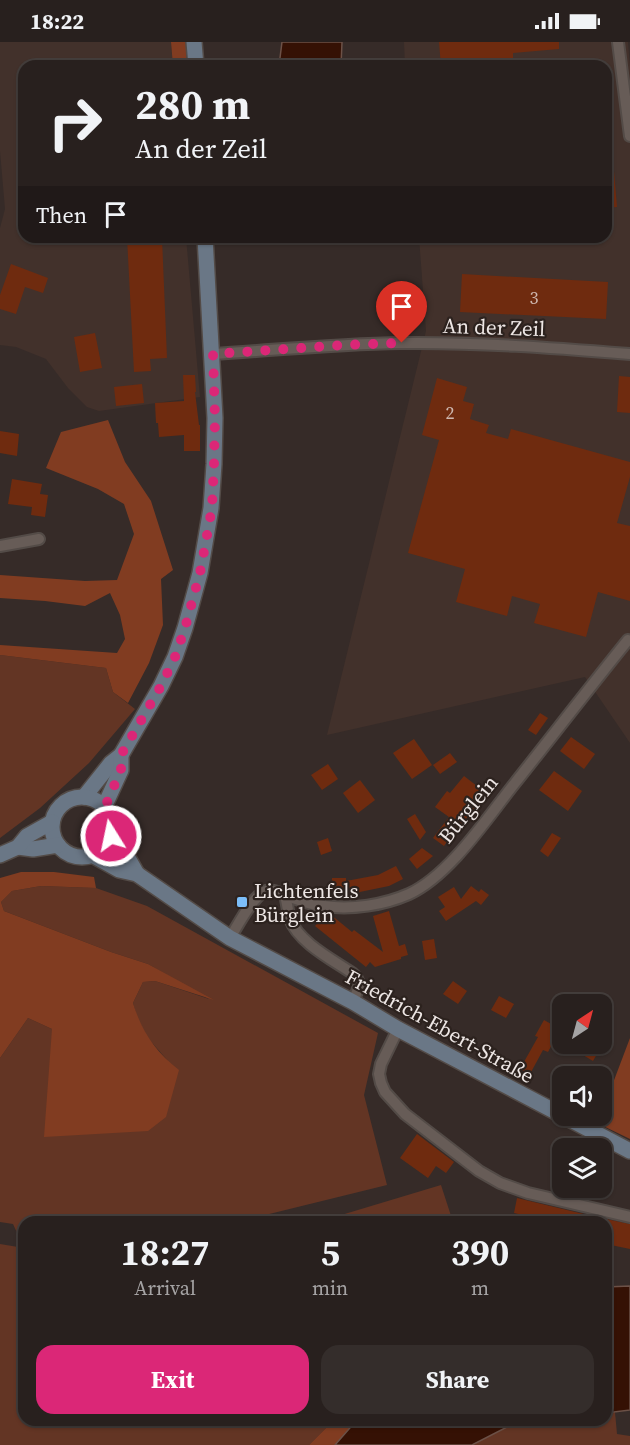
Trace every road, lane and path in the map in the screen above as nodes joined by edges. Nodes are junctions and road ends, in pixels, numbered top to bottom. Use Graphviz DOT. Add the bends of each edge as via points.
graph roads {
  1 [pos="194,42"];
  2 [pos="618,42"];
  3 [pos="196,60"];
  4 [pos="630,136"];
  5 [pos="205,243"];
  6 [pos="213,354"];
  7 [pos="630,354"];
  8 [pos="39,539"];
  9 [pos="0,546"];
  10 [pos="628,640"];
  11 [pos="121,755"];
  12 [pos="84,797"];
  13 [pos="105,807"];
  14 [pos="53,820"];
  15 [pos="111,836"];
  16 [pos="58,845"];
  17 [pos="18,847"];
  18 [pos="0,855"];
  19 [pos="92,855"];
  20 [pos="137,874"];
  21 [pos="285,895"];
  22 [pos="230,938"];
  23 [pos="352,1002"];
  24 [pos="398,1029"];
  25 [pos="630,1151"];
  26 [pos="630,1217"];
  1 -- 3 [label="street"];
  2 -- 4 [label="street"];
  5 -- 6 [label="street"];
  6 -- 7 [label="street, An der Zeil" via="402,343"];
  6 -- 11 [label="street" via="212,508 200,573 175,657"];
  8 -- 9 [label="street"];
  10 -- 21 [label="street, Bürglein" via="479,828 429,881 387,902 362,906 325,907"];
  11 -- 12 [label="street"];
  11 -- 13 [label="street" via="121,770"];
  12 -- 13 [label="street"];
  12 -- 14 [label="street" via="62,804"];
  13 -- 15 [label="street" via="112,822"];
  14 -- 16 [label="street"];
  14 -- 17 [label="street" via="27,836"];
  15 -- 19 [label="street"];
  15 -- 20 [label="street"];
  16 -- 17 [label="street"];
  16 -- 19 [label="street" via="69,854"];
  17 -- 18 [label="street"];
  19 -- 20 [label="street" via="119,870"];
  20 -- 22 [label="street, Friedrich-Ebert-Straße"];
  21 -- 22 [label="street, Bürglein" via="262,892"];
  21 -- 23 [label="street" via="296,930 358,978"];
  22 -- 23 [label="street, Friedrich-Ebert-Straße"];
  23 -- 24 [label="street, Friedrich-Ebert-Straße"];
  24 -- 25 [label="street, Friedrich-Ebert-Straße"];
  24 -- 26 [label="street" via="379,1074 386,1092 405,1114 500,1184"];
}
